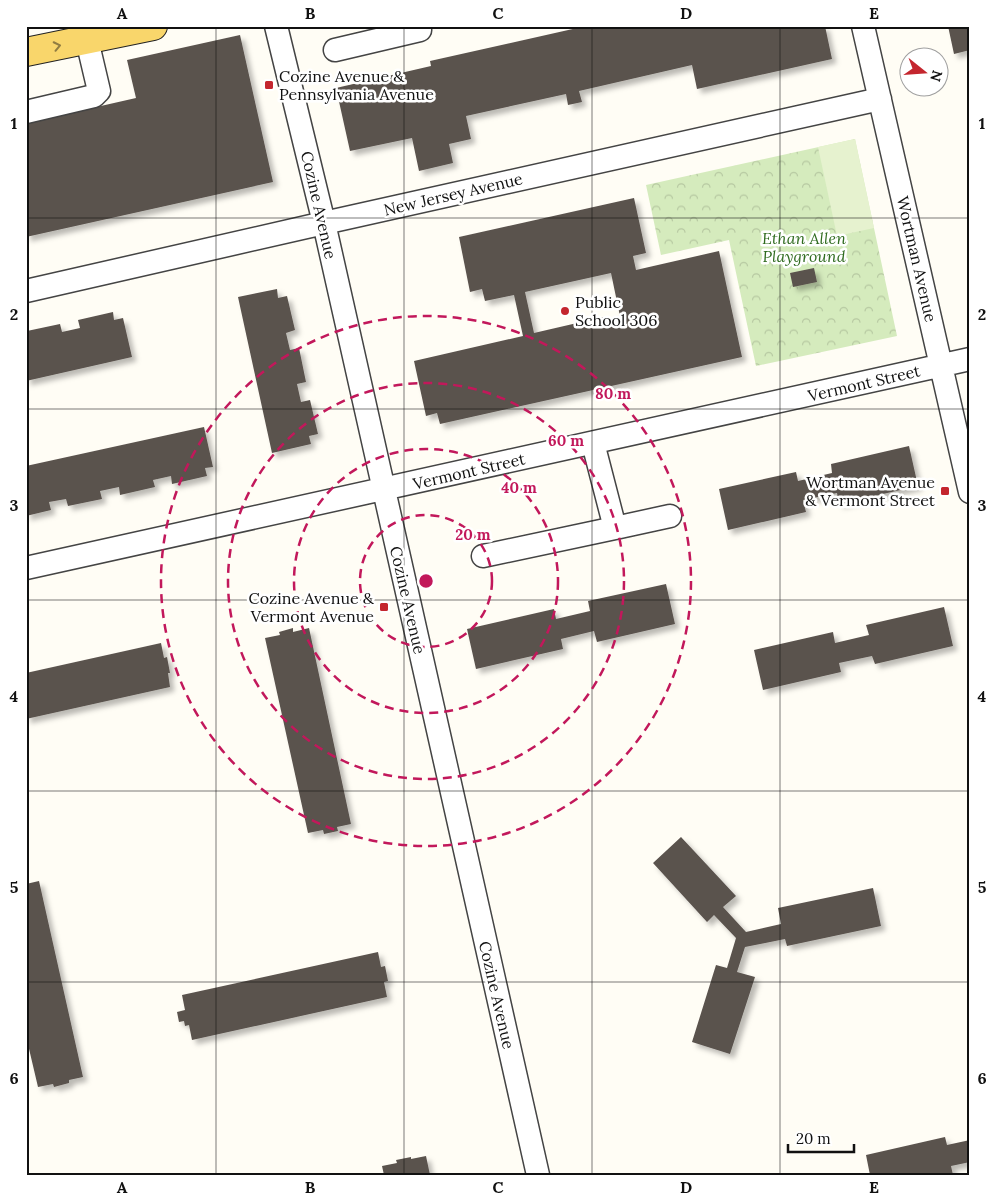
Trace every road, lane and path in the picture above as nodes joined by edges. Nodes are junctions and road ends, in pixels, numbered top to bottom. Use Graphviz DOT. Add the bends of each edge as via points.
graph roads {
  1 [pos="153,26"];
  2 [pos="276,26"];
  3 [pos="863,26"];
  4 [pos="425,28"];
  5 [pos="87,40"];
  6 [pos="335,50"];
  7 [pos="26,52"];
  8 [pos="880,99"];
  9 [pos="26,112"];
  10 [pos="324,223"];
  11 [pos="26,291"];
  12 [pos="970,359"];
  13 [pos="941,366"];
  14 [pos="593,443"];
  15 [pos="383,490"];
  16 [pos="970,492"];
  17 [pos="670,516"];
  18 [pos="615,528"];
  19 [pos="483,556"];
  20 [pos="26,568"];
  21 [pos="538,1175"];
  1 -- 5 [label="main road"];
  2 -- 10 [label="street, Cozine Avenue"];
  3 -- 8 [label="street, Wortman Avenue"];
  4 -- 6 [label="street"];
  7 -- 5 [label="main road, one-way"];
  5 -- 9 [label="street" via="99,91 94,96"];
  8 -- 10 [label="street, New Jersey Avenue"];
  8 -- 13 [label="street, Wortman Avenue"];
  10 -- 11 [label="street, New Jersey Avenue"];
  10 -- 15 [label="street, Cozine Avenue"];
  12 -- 13 [label="street, Vermont Street"];
  13 -- 14 [label="street, Vermont Street"];
  13 -- 16 [label="street, Wortman Avenue"];
  14 -- 15 [label="street, Vermont Street"];
  14 -- 18 [label="street"];
  15 -- 20 [label="street, Vermont Street"];
  15 -- 21 [label="street, Cozine Avenue"];
  17 -- 18 [label="street"];
  18 -- 19 [label="street"];
}
